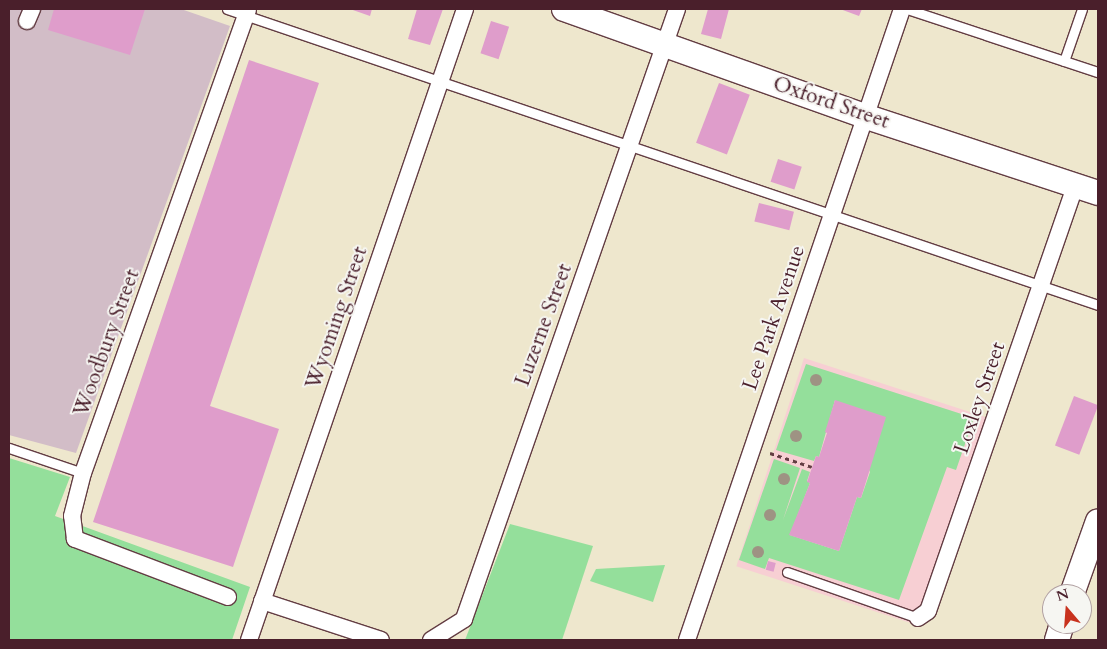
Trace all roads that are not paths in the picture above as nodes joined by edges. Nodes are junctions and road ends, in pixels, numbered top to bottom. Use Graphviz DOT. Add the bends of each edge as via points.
graph roads {
  1 [pos="227,9"];
  2 [pos="465,9"];
  3 [pos="564,9"];
  4 [pos="678,9"];
  5 [pos="902,9"];
  6 [pos="907,9"];
  7 [pos="1082,9"];
  8 [pos="247,12"];
  9 [pos="665,45"];
  10 [pos="1064,61"];
  11 [pos="1098,72"];
  12 [pos="440,82"];
  13 [pos="864,116"];
  14 [pos="630,146"];
  15 [pos="1075,186"];
  16 [pos="1098,193"];
  17 [pos="832,216"];
  18 [pos="1041,286"];
  19 [pos="1098,304"];
  20 [pos="9,448"];
  21 [pos="83,473"];
  22 [pos="1098,521"];
  23 [pos="788,572"];
  24 [pos="1076,584"];
  25 [pos="228,597"];
  26 [pos="262,601"];
  27 [pos="918,618"];
  28 [pos="249,640"];
  29 [pos="381,640"];
  30 [pos="431,640"];
  31 [pos="687,640"];
  1 -- 8 [label="lane"];
  2 -- 12 [label="street, Wyoming Street"];
  3 -- 9 [label="street, Oxford Street"];
  4 -- 9 [label="street, Luzerne Street"];
  5 -- 13 [label="street, Lee Park Avenue"];
  6 -- 10 [label="lane"];
  7 -- 10 [label="lane"];
  8 -- 12 [label="lane"];
  8 -- 21 [label="street, Woodbury Street"];
  9 -- 13 [label="street, Oxford Street"];
  9 -- 14 [label="street, Luzerne Street"];
  10 -- 11 [label="lane"];
  12 -- 14 [label="lane"];
  12 -- 26 [label="street, Wyoming Street"];
  13 -- 15 [label="street, Oxford Street"];
  13 -- 17 [label="street, Lee Park Avenue"];
  14 -- 17 [label="lane"];
  14 -- 30 [label="street, Luzerne Street" via="464,619"];
  15 -- 16 [label="street, Oxford Street"];
  15 -- 18 [label="street, Loxley Street"];
  17 -- 18 [label="lane"];
  17 -- 31 [label="street, Lee Park Avenue"];
  18 -- 19 [label="lane"];
  18 -- 27 [label="street, Loxley Street" via="928,611"];
  20 -- 21 [label="lane"];
  21 -- 25 [label="street, Woodbury Street" via="72,516 75,538"];
  22 -- 24 [label="street"];
  23 -- 27 [label="lane"];
  26 -- 28 [label="street, Wyoming Street"];
  26 -- 29 [label="street"];
}
